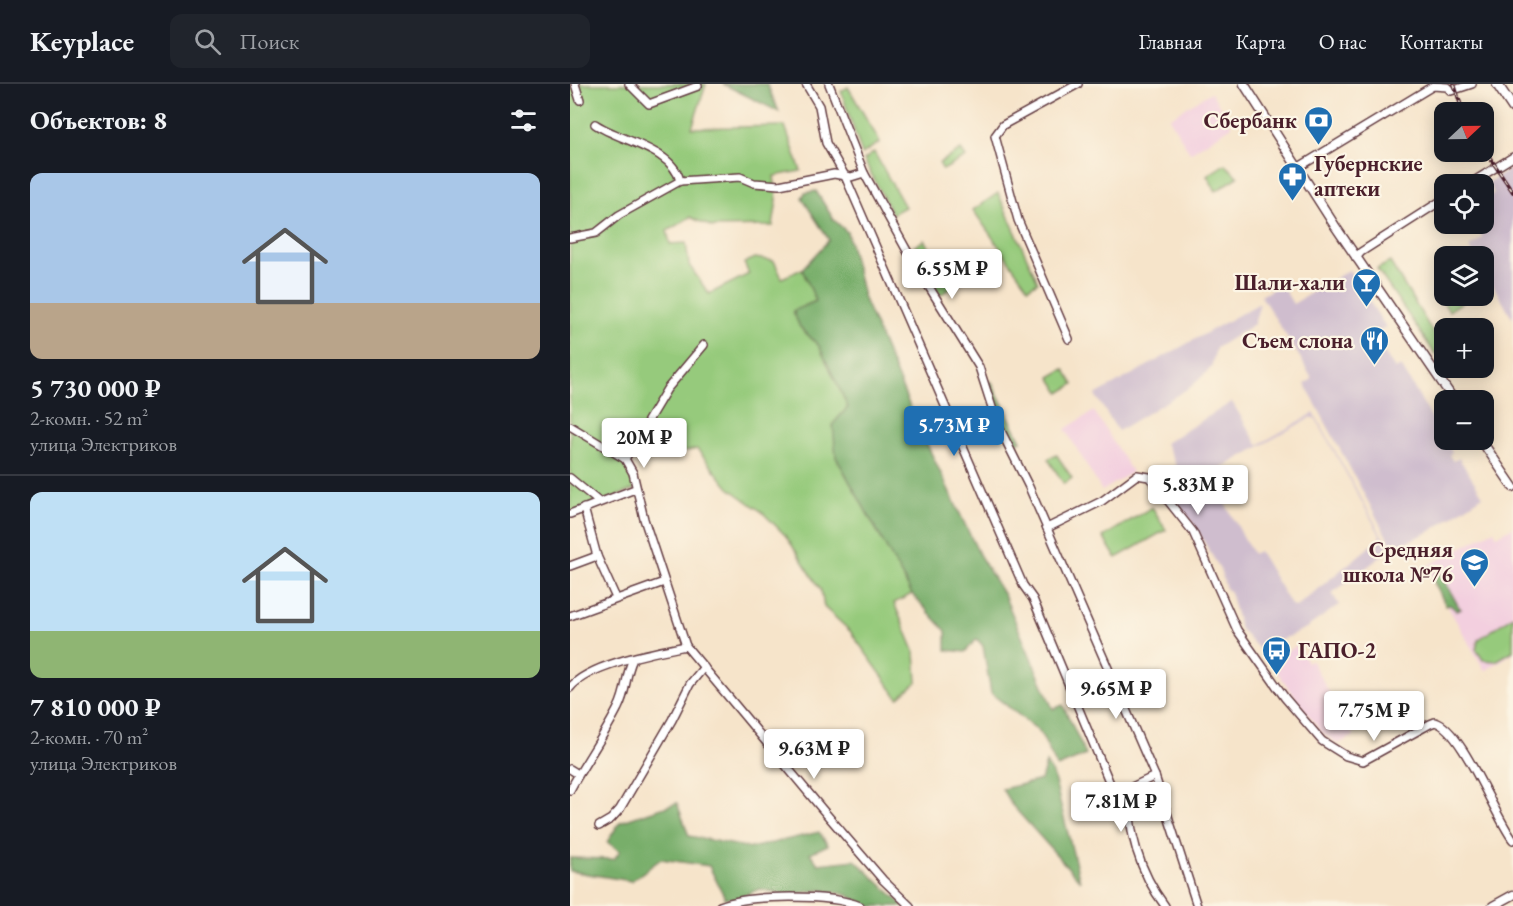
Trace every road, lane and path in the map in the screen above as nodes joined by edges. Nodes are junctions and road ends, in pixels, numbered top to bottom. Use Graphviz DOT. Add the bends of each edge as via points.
graph roads {
  1 [pos="575,84"];
  2 [pos="630,84"];
  3 [pos="806,84"];
  4 [pos="829,84"];
  5 [pos="1078,84"];
  6 [pos="1244,84"];
  7 [pos="1472,84"];
  8 [pos="1497,84"];
  9 [pos="698,86"];
  10 [pos="580,100"];
  11 [pos="1513,108"];
  12 [pos="595,124"];
  13 [pos="1513,157"];
  14 [pos="1294,171"];
  15 [pos="864,173"];
  16 [pos="1485,174"];
  17 [pos="845,176"];
  18 [pos="680,182"];
  19 [pos="1434,205"];
  20 [pos="570,238"];
  21 [pos="1356,258"];
  22 [pos="1069,339"];
  23 [pos="704,345"];
  24 [pos="1447,390"];
  25 [pos="570,426"];
  26 [pos="1488,450"];
  27 [pos="625,459"];
  28 [pos="570,478"];
  29 [pos="1513,487"];
  30 [pos="635,489"];
  31 [pos="599,502"];
  32 [pos="584,508"];
  33 [pos="570,514"];
  34 [pos="1047,528"];
  35 [pos="597,556"];
  36 [pos="570,566"];
  37 [pos="664,582"];
  38 [pos="616,598"];
  39 [pos="570,616"];
  40 [pos="686,646"];
  41 [pos="633,659"];
  42 [pos="704,668"];
  43 [pos="570,688"];
  44 [pos="570,769"];
  45 [pos="578,774"];
  46 [pos="1155,776"];
  47 [pos="570,790"];
  48 [pos="1128,811"];
  49 [pos="599,826"];
  50 [pos="1513,840"];
  51 [pos="1513,895"];
  52 [pos="720,906"];
  53 [pos="860,906"];
  54 [pos="910,906"];
  55 [pos="1165,906"];
  56 [pos="1197,906"];
  57 [pos="1493,906"];
  1 -- 10 [label="street"];
  2 -- 9 [label="street" via="649,104"];
  3 -- 17 [label="street" via="819,106 826,143"];
  4 -- 15 [label="street"];
  5 -- 22 [label="street" via="1003,126 995,136 1018,220"];
  6 -- 14 [label="main road"];
  7 -- 14 [label="street" via="1451,91 1433,86"];
  8 -- 11 [label="highway"];
  12 -- 18 [label="street" via="675,166"];
  13 -- 16 [label="street"];
  14 -- 21 [label="main road"];
  15 -- 17 [label="street"];
  15 -- 34 [label="street" via="976,362 997,423"];
  17 -- 18 [label="street" via="834,174 779,185 754,183 740,177"];
  17 -- 48 [label="street" via="1023,585 1033,599 1116,798"];
  18 -- 20 [label="street" via="619,215 596,233"];
  19 -- 21 [label="street"];
  21 -- 24 [label="main road"];
  23 -- 27 [label="street" via="667,389"];
  25 -- 27 [label="street"];
  26 -- 29 [label="main road"];
  27 -- 30 [label="street" via="633,473"];
  28 -- 31 [label="street"];
  30 -- 31 [label="street"];
  30 -- 37 [label="street"];
  31 -- 32 [label="street"];
  32 -- 33 [label="street"];
  32 -- 35 [label="street"];
  34 -- 46 [label="street"];
  34 -- 50 [label="street" via="1102,501 1139,474 1149,477 1194,532 1237,630 1314,734 1337,751 1363,761 1434,722 1445,726"];
  35 -- 36 [label="street"];
  35 -- 38 [label="street"];
  37 -- 38 [label="street"];
  37 -- 40 [label="street"];
  38 -- 39 [label="street"];
  40 -- 41 [label="street"];
  40 -- 42 [label="street"];
  41 -- 43 [label="street" via="575,681"];
  41 -- 45 [label="street" via="618,708"];
  42 -- 49 [label="street" via="690,684 620,809"];
  42 -- 54 [label="street"];
  44 -- 45 [label="street"];
  45 -- 47 [label="street"];
  46 -- 48 [label="street" via="1130,788"];
  46 -- 56 [label="street"];
  48 -- 55 [label="street" via="1146,879"];
  51 -- 57 [label="main road"];
  52 -- 53 [label="street" via="824,896"];
}
